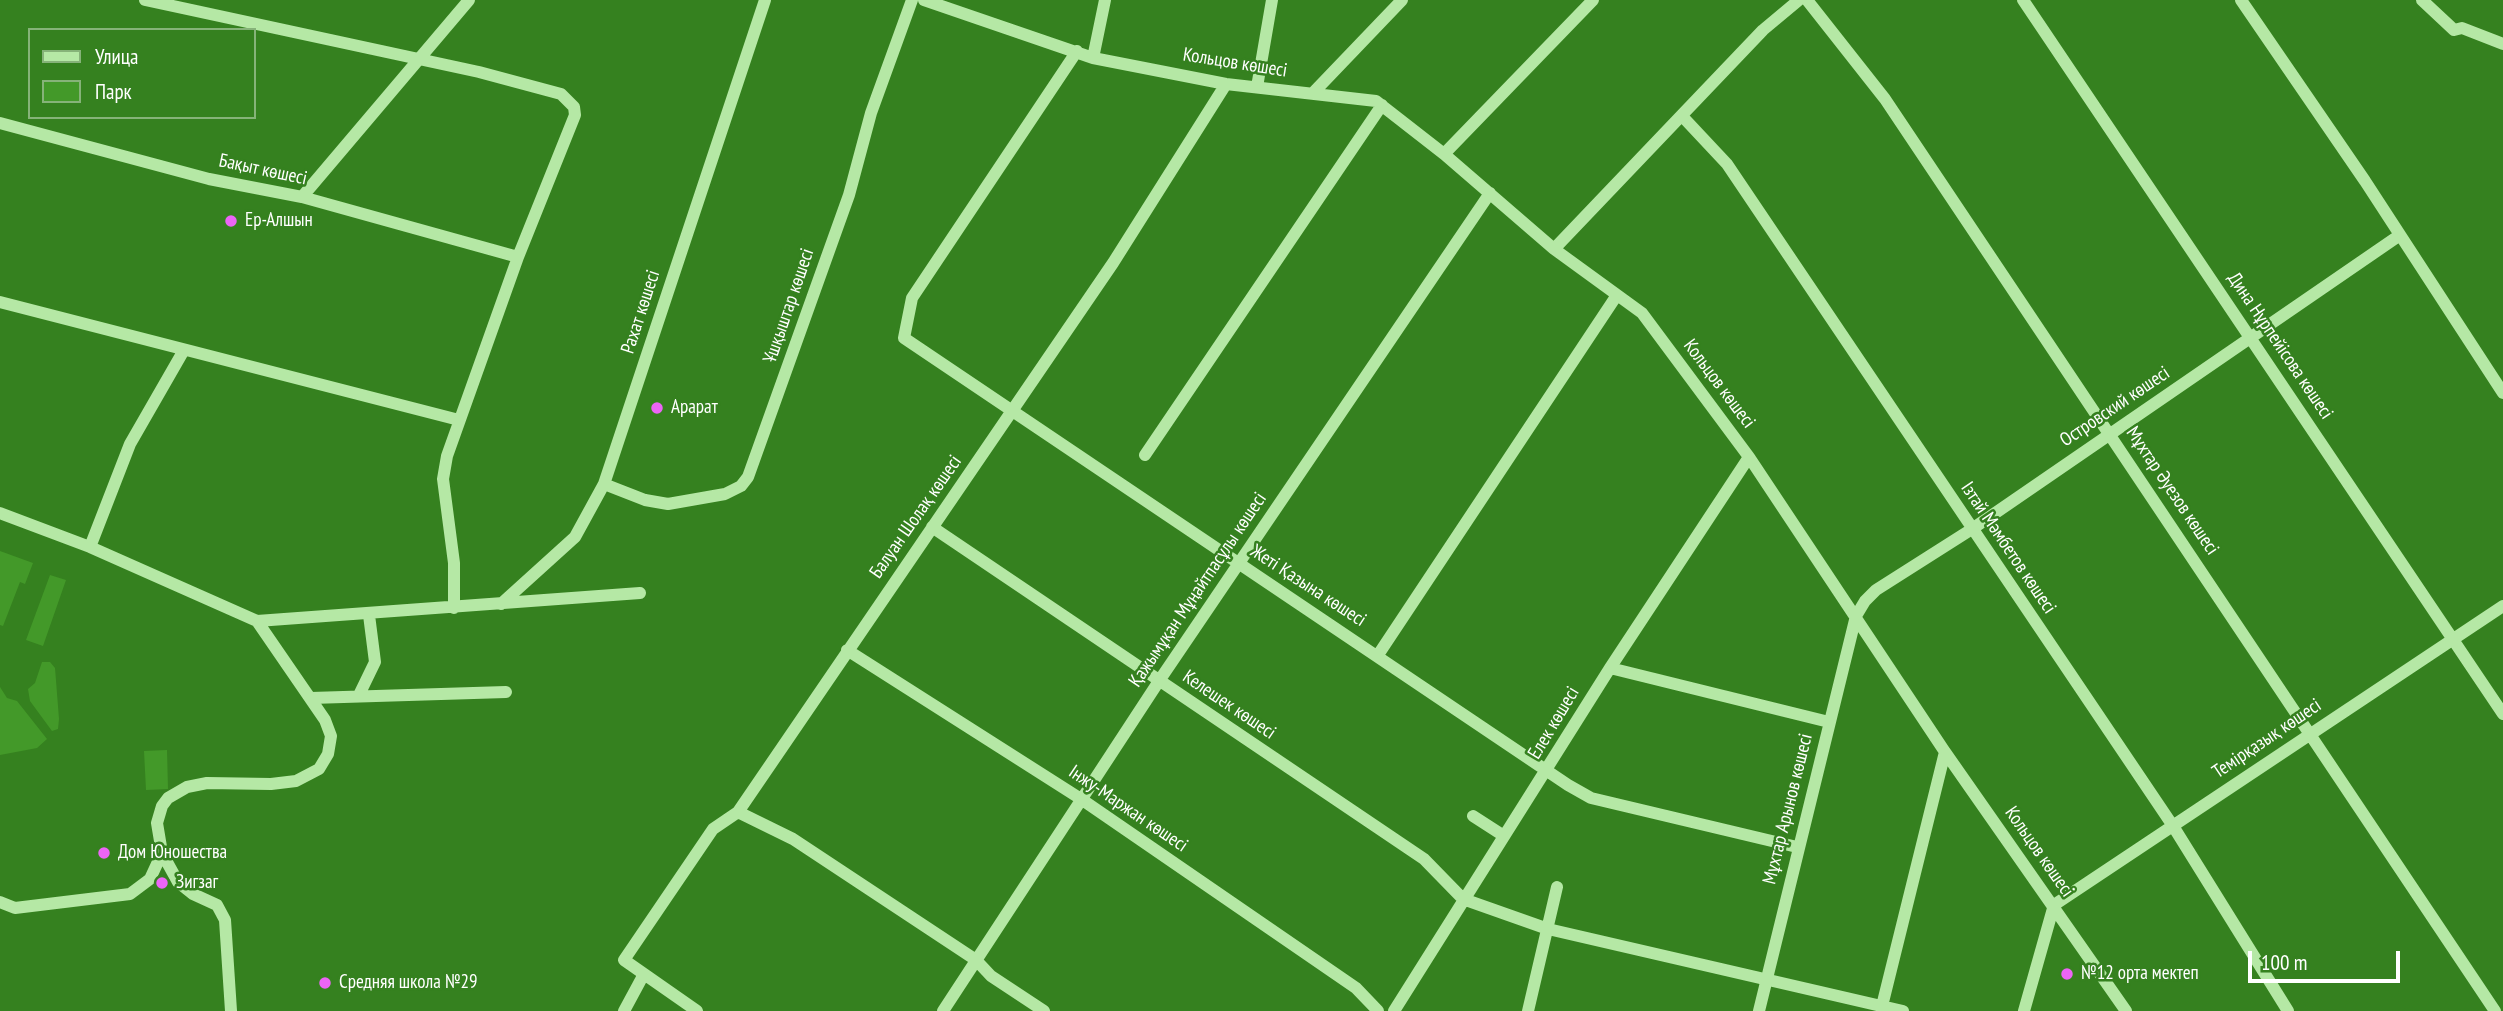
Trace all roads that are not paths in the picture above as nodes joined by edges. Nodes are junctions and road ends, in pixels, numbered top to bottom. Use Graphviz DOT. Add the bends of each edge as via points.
graph roads {
  1 [pos="145,0"];
  2 [pos="469,0"];
  3 [pos="765,0"];
  4 [pos="912,0"];
  5 [pos="924,0"];
  6 [pos="1105,0"];
  7 [pos="1272,0"];
  8 [pos="1402,0"];
  9 [pos="1593,0"];
  10 [pos="1799,0"];
  11 [pos="1807,0"];
  12 [pos="2023,0"];
  13 [pos="2241,0"];
  14 [pos="2423,0"];
  15 [pos="2503,44"];
  16 [pos="1077,51"];
  17 [pos="1093,58"];
  18 [pos="417,59"];
  19 [pos="1227,84"];
  20 [pos="1257,87"];
  21 [pos="1313,93"];
  22 [pos="1382,105"];
  23 [pos="1682,116"];
  24 [pos="0,123"];
  25 [pos="1444,154"];
  26 [pos="1490,193"];
  27 [pos="302,197"];
  28 [pos="2400,236"];
  29 [pos="1554,249"];
  30 [pos="518,257"];
  31 [pos="1617,295"];
  32 [pos="0,302"];
  33 [pos="2251,337"];
  34 [pos="184,350"];
  35 [pos="2503,393"];
  36 [pos="1014,409"];
  37 [pos="459,420"];
  38 [pos="2110,434"];
  39 [pos="1145,455"];
  40 [pos="1749,457"];
  41 [pos="604,484"];
  42 [pos="0,513"];
  43 [pos="932,527"];
  44 [pos="1972,528"];
  45 [pos="90,547"];
  46 [pos="1238,564"];
  47 [pos="640,593"];
  48 [pos="501,604"];
  49 [pos="2503,606"];
  50 [pos="454,608"];
  51 [pos="369,615"];
  52 [pos="1856,616"];
  53 [pos="257,621"];
  54 [pos="2453,639"];
  55 [pos="847,650"];
  56 [pos="1378,655"];
  57 [pos="1610,668"];
  58 [pos="1159,681"];
  59 [pos="506,692"];
  60 [pos="359,695"];
  61 [pos="311,698"];
  62 [pos="2503,714"];
  63 [pos="1829,722"];
  64 [pos="2310,733"];
  65 [pos="1945,752"];
  66 [pos="1549,770"];
  67 [pos="1081,799"];
  68 [pos="738,812"];
  69 [pos="1473,816"];
  70 [pos="2173,826"];
  71 [pos="1504,836"];
  72 [pos="1797,847"];
  73 [pos="162,853"];
  74 [pos="1557,887"];
  75 [pos="1463,900"];
  76 [pos="0,902"];
  77 [pos="2054,905"];
  78 [pos="1548,929"];
  79 [pos="976,960"];
  80 [pos="643,974"];
  81 [pos="1767,978"];
  82 [pos="1882,1006"];
  83 [pos="231,1011"];
  84 [pos="624,1011"];
  85 [pos="697,1011"];
  86 [pos="943,1011"];
  87 [pos="1044,1011"];
  88 [pos="1378,1011"];
  89 [pos="1394,1011"];
  90 [pos="1528,1011"];
  91 [pos="1759,1011"];
  92 [pos="1903,1011"];
  93 [pos="2024,1011"];
  94 [pos="2126,1011"];
  95 [pos="2288,1011"];
  96 [pos="2495,1011"];
  1 -- 18 [label="street"];
  2 -- 18 [label="street"];
  3 -- 41 [label="street, Рахат көшесі"];
  4 -- 41 [label="street, Ұшқыштар көшесі" via="871,113 845,206 748,477 726,494 668,504"];
  5 -- 16 [label="street, Кольцов көшесі"];
  6 -- 17 [label="street"];
  7 -- 20 [label="street"];
  8 -- 21 [label="street"];
  9 -- 25 [label="street"];
  10 -- 23 [label="street" via="1763,30"];
  11 -- 38 [label="street, Мұхтар Әуезов көшесі" via="1885,99"];
  12 -- 33 [label="street, Дина Нұрпейісова көшесі"];
  13 -- 28 [label="street"];
  14 -- 15 [label="street" via="2454,30 2462,28"];
  16 -- 17 [label="street, Кольцов көшесі"];
  16 -- 36 [label="street, Жеті Қазына көшесі" via="912,298 908,313 904,338"];
  17 -- 19 [label="street, Кольцов көшесі"];
  18 -- 27 [label="street"];
  18 -- 30 [label="street" via="561,94 574,107 575,115"];
  19 -- 20 [label="street, Кольцов көшесі"];
  19 -- 36 [label="street, Балуан Шолақ көшесі"];
  20 -- 21 [label="street, Кольцов көшесі"];
  21 -- 22 [label="street, Кольцов көшесі" via="1376,100"];
  22 -- 25 [label="street, Кольцов көшесі"];
  22 -- 39 [label="street"];
  23 -- 29 [label="street"];
  23 -- 44 [label="street, Ізтай Мәмбетов көшесі" via="1727,164"];
  24 -- 27 [label="street, Бақыт көшесі" via="209,179"];
  25 -- 26 [label="street, Кольцов көшесі"];
  26 -- 29 [label="street, Кольцов көшесі"];
  26 -- 46 [label="street, Қажымұқан Мұңайтпасұлы көшесі"];
  27 -- 30 [label="street, Бақыт көшесі"];
  28 -- 33 [label="street, Островский көшесі"];
  28 -- 35 [label="street"];
  29 -- 31 [label="street, Кольцов көшесі"];
  30 -- 37 [label="street"];
  31 -- 40 [label="street, Кольцов көшесі" via="1642,313"];
  31 -- 56 [label="street"];
  32 -- 34 [label="street"];
  33 -- 38 [label="street, Островский көшесі"];
  33 -- 54 [label="street, Дина Нұрпейісова көшесі"];
  34 -- 37 [label="street"];
  34 -- 45 [label="street" via="130,444"];
  36 -- 43 [label="street, Балуан Шолақ көшесі"];
  36 -- 46 [label="street, Жеті Қазына көшесі"];
  37 -- 50 [label="street" via="443,479 454,563"];
  38 -- 44 [label="street, Островский көшесі"];
  38 -- 64 [label="street, Мұхтар Әуезов көшесі"];
  40 -- 52 [label="street, Кольцов көшесі"];
  40 -- 57 [label="street, Елек көшесі"];
  41 -- 48 [label="street, Рахат көшесі" via="575,537"];
  42 -- 45 [label="street"];
  43 -- 55 [label="street, Балуан Шолақ көшесі"];
  43 -- 58 [label="street, Келешек көшесі"];
  44 -- 52 [label="street, Островский көшесі" via="1876,590"];
  44 -- 70 [label="street, Ізтай Мәмбетов көшесі"];
  45 -- 53 [label="street"];
  46 -- 56 [label="street, Жеті Қазына көшесі"];
  46 -- 58 [label="street, Қажымұқан Мұңайтпасұлы көшесі"];
  47 -- 48 [label="street"];
  48 -- 50 [label="street"];
  49 -- 54 [label="street, Темірқазық көшесі"];
  50 -- 51 [label="street"];
  51 -- 53 [label="street"];
  51 -- 60 [label="street" via="375,662"];
  52 -- 63 [label="street, Мұхтар Арынов көшесі"];
  52 -- 65 [label="street, Кольцов көшесі"];
  53 -- 61 [label="street"];
  54 -- 62 [label="street, Дина Нұрпейісова көшесі"];
  54 -- 64 [label="street, Темірқазық көшесі"];
  55 -- 67 [label="street, Інжу-Маржан көшесі"];
  55 -- 68 [label="street, Балуан Шолақ көшесі"];
  56 -- 66 [label="street, Жеті Қазына көшесі"];
  57 -- 63 [label="street"];
  57 -- 66 [label="street, Елек көшесі"];
  58 -- 67 [label="street, Қажымұқан Мұңайтпасұлы көшесі"];
  58 -- 75 [label="street, Келешек көшесі" via="1424,859"];
  59 -- 60 [label="street"];
  60 -- 61 [label="street"];
  61 -- 73 [label="street" via="331,736 319,769 288,783 207,783 178,792 159,813"];
  63 -- 72 [label="street, Мұхтар Арынов көшесі"];
  64 -- 70 [label="street, Темірқазық көшесі"];
  64 -- 96 [label="street, Мұхтар Әуезов көшесі"];
  65 -- 77 [label="street, Кольцов көшесі"];
  65 -- 82 [label="street"];
  66 -- 71 [label="street, Елек көшесі"];
  66 -- 72 [label="street, Жеті Қазына көшесі" via="1591,798"];
  67 -- 79 [label="street, Қажымұқан Мұңайтпасұлы көшесі"];
  67 -- 88 [label="street, Інжу-Маржан көшесі" via="1356,988"];
  68 -- 79 [label="street" via="793,839"];
  68 -- 80 [label="street, Балуан Шолақ көшесі" via="713,829 624,960"];
  69 -- 71 [label="street"];
  70 -- 77 [label="street, Темірқазық көшесі"];
  70 -- 95 [label="street, Ізтай Мәмбетов көшесі"];
  71 -- 75 [label="street, Елек көшесі"];
  72 -- 81 [label="street, Мұхтар Арынов көшесі"];
  73 -- 76 [label="street" via="150,879 130,894 16,908"];
  73 -- 83 [label="street" via="178,883 217,905 225,920"];
  74 -- 78 [label="street"];
  75 -- 78 [label="street"];
  75 -- 89 [label="street, Елек көшесі"];
  77 -- 93 [label="street"];
  77 -- 94 [label="street, Кольцов көшесі"];
  78 -- 81 [label="street"];
  78 -- 90 [label="street"];
  79 -- 86 [label="street, Қажымұқан Мұңайтпасұлы көшесі"];
  79 -- 87 [label="street" via="991,976"];
  80 -- 84 [label="street"];
  80 -- 85 [label="street"];
  81 -- 82 [label="street"];
  81 -- 91 [label="street, Мұхтар Арынов көшесі"];
  82 -- 92 [label="street"];
}
